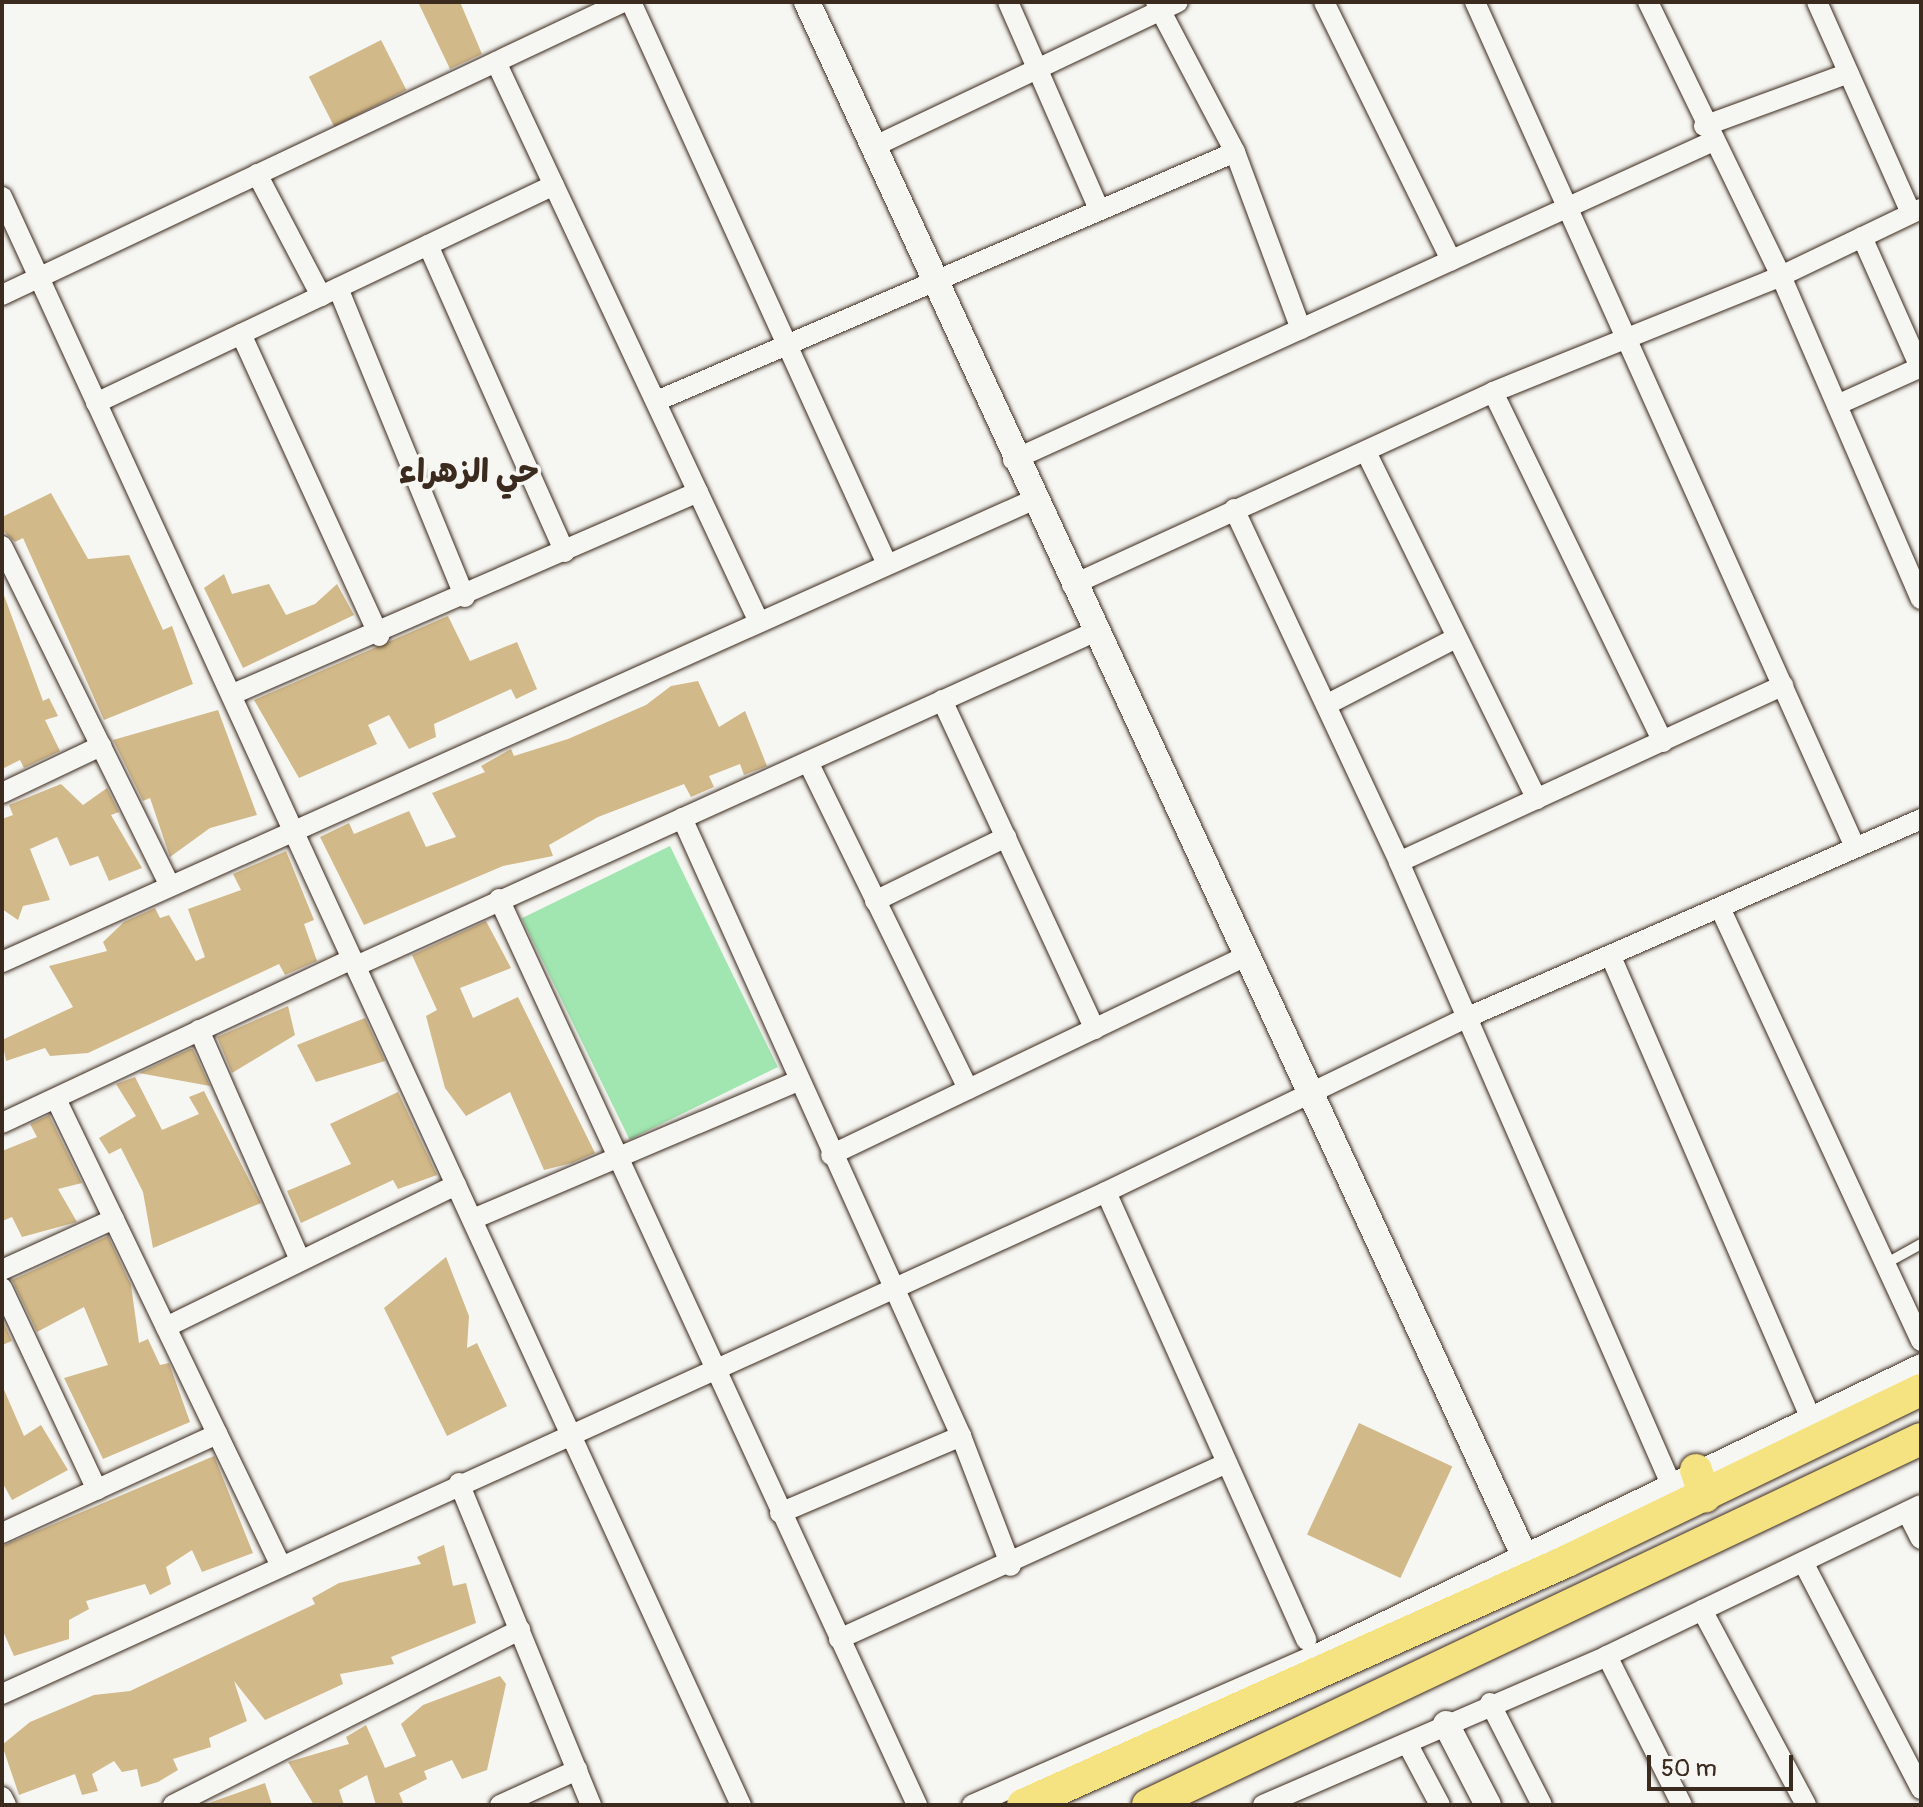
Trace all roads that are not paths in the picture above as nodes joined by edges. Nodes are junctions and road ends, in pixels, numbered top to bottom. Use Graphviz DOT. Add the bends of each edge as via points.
graph roads {
  1 [pos="623,2"];
  2 [pos="631,2"];
  3 [pos="807,2"];
  4 [pos="1008,2"];
  5 [pos="1324,2"];
  6 [pos="1475,2"];
  7 [pos="1648,2"];
  8 [pos="1817,2"];
  9 [pos="1165,5"];
  10 [pos="496,62"];
  11 [pos="1038,67"];
  12 [pos="1849,73"];
  13 [pos="1707,134"];
  14 [pos="875,146"];
  15 [pos="1235,152"];
  16 [pos="257,174"];
  17 [pos="554,185"];
  18 [pos="2,197"];
  19 [pos="1098,207"];
  20 [pos="1571,210"];
  21 [pos="1916,211"];
  22 [pos="1862,237"];
  23 [pos="428,245"];
  24 [pos="1451,260"];
  25 [pos="1781,276"];
  26 [pos="40,277"];
  27 [pos="933,279"];
  28 [pos="329,292"];
  29 [pos="2,295"];
  30 [pos="1301,329"];
  31 [pos="241,334"];
  32 [pos="1624,338"];
  33 [pos="787,351"];
  34 [pos="1921,367"];
  35 [pos="1493,392"];
  36 [pos="659,400"];
  37 [pos="96,403"];
  38 [pos="1837,405"];
  39 [pos="1366,452"];
  40 [pos="1013,460"];
  41 [pos="698,492"];
  42 [pos="1033,500"];
  43 [pos="1234,509"];
  44 [pos="2,546"];
  45 [pos="565,552"];
  46 [pos="886,562"];
  47 [pos="1072,585"];
  48 [pos="465,597"];
  49 [pos="1921,599"];
  50 [pos="758,620"];
  51 [pos="1094,632"];
  52 [pos="379,636"];
  53 [pos="1456,638"];
  54 [pos="1783,685"];
  55 [pos="233,694"];
  56 [pos="942,700"];
  57 [pos="1326,705"];
  58 [pos="1663,742"];
  59 [pos="101,746"];
  60 [pos="809,764"];
  61 [pos="2,793"];
  62 [pos="1537,799"];
  63 [pos="682,818"];
  64 [pos="1921,819"];
  65 [pos="294,829"];
  66 [pos="1006,837"];
  67 [pos="1855,847"];
  68 [pos="1399,862"];
  69 [pos="170,886"];
  70 [pos="499,899"];
  71 [pos="875,901"];
  72 [pos="1721,910"];
  73 [pos="1245,957"];
  74 [pos="1612,959"];
  75 [pos="2,962"];
  76 [pos="354,962"];
  77 [pos="1466,1018"];
  78 [pos="1095,1029"];
  79 [pos="199,1030"];
  80 [pos="798,1081"];
  81 [pos="968,1089"];
  82 [pos="1311,1093"];
  83 [pos="56,1099"];
  84 [pos="2,1123"];
  85 [pos="831,1155"];
  86 [pos="618,1157"];
  87 [pos="456,1185"];
  88 [pos="1106,1192"];
  89 [pos="114,1219"];
  90 [pos="473,1219"];
  91 [pos="1921,1244"];
  92 [pos="300,1260"];
  93 [pos="1885,1264"];
  94 [pos="2,1270"];
  95 [pos="892,1287"];
  96 [pos="2,1288"];
  97 [pos="166,1327"];
  98 [pos="1921,1341"];
  99 [pos="1921,1364"];
  100 [pos="715,1369"];
  101 [pos="1921,1390"];
  102 [pos="1810,1416"];
  103 [pos="217,1434"];
  104 [pos="576,1434"];
  105 [pos="961,1436"];
  106 [pos="1921,1439"];
  107 [pos="1227,1463"];
  108 [pos="459,1483"];
  109 [pos="1690,1483"];
  110 [pos="97,1490"];
  111 [pos="1914,1508"];
  112 [pos="780,1513"];
  113 [pos="2,1533"];
  114 [pos="1921,1539"];
  115 [pos="1523,1553"];
  116 [pos="1803,1562"];
  117 [pos="281,1566"];
  118 [pos="1011,1566"];
  119 [pos="1702,1610"];
  120 [pos="520,1630"];
  121 [pos="839,1639"];
  122 [pos="1306,1640"];
  123 [pos="1607,1656"];
  124 [pos="2,1694"];
  125 [pos="1490,1703"];
  126 [pos="1446,1724"];
  127 [pos="1407,1743"];
  128 [pos="577,1770"];
  129 [pos="1049,1783"];
  130 [pos="1921,1789"];
  131 [pos="2,1797"];
  132 [pos="1286,1800"];
  133 [pos="6,1805"];
  134 [pos="173,1805"];
  135 [pos="500,1805"];
  136 [pos="591,1805"];
  137 [pos="741,1805"];
  138 [pos="917,1805"];
  139 [pos="972,1805"];
  140 [pos="1023,1805"];
  141 [pos="1148,1805"];
  142 [pos="1263,1805"];
  143 [pos="1440,1805"];
  144 [pos="1488,1805"];
  145 [pos="1542,1805"];
  146 [pos="1682,1805"];
  147 [pos="1806,1805"];
  1 -- 10 [label="street"];
  2 -- 33 [label="street"];
  3 -- 14 [label="street"];
  4 -- 11 [label="street"];
  5 -- 24 [label="street"];
  6 -- 20 [label="street"];
  7 -- 13 [label="street"];
  8 -- 12 [label="street"];
  9 -- 11 [label="street"];
  9 -- 15 [label="street"];
  10 -- 16 [label="street"];
  10 -- 17 [label="street"];
  11 -- 14 [label="street"];
  11 -- 19 [label="street"];
  12 -- 13 [label="street"];
  12 -- 21 [label="street"];
  13 -- 20 [label="street"];
  13 -- 25 [label="street"];
  14 -- 27 [label="street"];
  15 -- 19 [label="street"];
  15 -- 30 [label="street"];
  16 -- 26 [label="street"];
  16 -- 28 [label="street"];
  17 -- 23 [label="street"];
  17 -- 36 [label="street"];
  18 -- 26 [label="street"];
  19 -- 27 [label="street"];
  20 -- 24 [label="street"];
  20 -- 32 [label="street"];
  21 -- 22 [label="street"];
  22 -- 25 [label="street"];
  22 -- 34 [label="street"];
  23 -- 28 [label="street"];
  23 -- 45 [label="street"];
  24 -- 30 [label="street"];
  25 -- 32 [label="street"];
  25 -- 38 [label="street"];
  26 -- 29 [label="street"];
  26 -- 37 [label="street"];
  27 -- 33 [label="street"];
  27 -- 40 [label="street"];
  28 -- 31 [label="street"];
  28 -- 48 [label="street"];
  30 -- 40 [label="street"];
  31 -- 37 [label="street"];
  31 -- 52 [label="street"];
  32 -- 35 [label="street"];
  32 -- 54 [label="street"];
  33 -- 36 [label="street"];
  33 -- 46 [label="street"];
  34 -- 38 [label="street"];
  35 -- 39 [label="street"];
  35 -- 58 [label="street"];
  36 -- 41 [label="street"];
  37 -- 55 [label="street"];
  38 -- 49 [label="street"];
  39 -- 43 [label="street"];
  39 -- 53 [label="street"];
  40 -- 42 [label="street"];
  41 -- 45 [label="street"];
  41 -- 50 [label="street"];
  42 -- 46 [label="street"];
  42 -- 47 [label="street"];
  43 -- 47 [label="street"];
  43 -- 57 [label="street"];
  44 -- 59 [label="street"];
  45 -- 48 [label="street"];
  46 -- 50 [label="street"];
  47 -- 51 [label="street"];
  48 -- 52 [label="street"];
  50 -- 65 [label="street"];
  51 -- 56 [label="street"];
  51 -- 73 [label="street"];
  52 -- 55 [label="street"];
  53 -- 57 [label="street"];
  53 -- 62 [label="street"];
  54 -- 58 [label="street"];
  54 -- 67 [label="street"];
  55 -- 65 [label="street"];
  56 -- 60 [label="street"];
  56 -- 66 [label="street"];
  57 -- 68 [label="street"];
  58 -- 62 [label="street"];
  59 -- 61 [label="street"];
  59 -- 69 [label="street"];
  60 -- 63 [label="street"];
  60 -- 71 [label="street"];
  62 -- 68 [label="street"];
  63 -- 70 [label="street"];
  63 -- 80 [label="street"];
  64 -- 67 [label="street"];
  65 -- 69 [label="street"];
  65 -- 76 [label="street"];
  66 -- 71 [label="street"];
  66 -- 78 [label="street"];
  67 -- 72 [label="street"];
  68 -- 77 [label="street"];
  69 -- 75 [label="street"];
  70 -- 76 [label="street"];
  70 -- 86 [label="street"];
  71 -- 81 [label="street"];
  72 -- 74 [label="street"];
  72 -- 93 [label="street"];
  73 -- 78 [label="street"];
  73 -- 82 [label="street"];
  74 -- 77 [label="street"];
  74 -- 102 [label="street"];
  76 -- 79 [label="street"];
  76 -- 87 [label="street"];
  77 -- 82 [label="street"];
  77 -- 109 [label="street"];
  78 -- 81 [label="street"];
  79 -- 83 [label="street"];
  79 -- 92 [label="street"];
  80 -- 85 [label="street"];
  80 -- 86 [label="street"];
  81 -- 85 [label="street"];
  82 -- 88 [label="street"];
  82 -- 115 [label="street"];
  83 -- 84 [label="street"];
  83 -- 89 [label="street"];
  85 -- 95 [label="street"];
  86 -- 90 [label="street"];
  86 -- 100 [label="street"];
  87 -- 90 [label="street"];
  87 -- 92 [label="street"];
  88 -- 95 [label="street"];
  88 -- 107 [label="street"];
  89 -- 94 [label="street"];
  89 -- 97 [label="street"];
  90 -- 104 [label="street"];
  91 -- 93 [label="lane"];
  92 -- 97 [label="street"];
  93 -- 98 [label="street"];
  95 -- 100 [label="street"];
  95 -- 105 [label="street"];
  96 -- 110 [label="street"];
  97 -- 103 [label="street"];
  99 -- 102 [label="street"];
  100 -- 104 [label="street"];
  100 -- 112 [label="street"];
  101 -- 109 [label="main road"];
  102 -- 109 [label="street"];
  103 -- 110 [label="street"];
  103 -- 117 [label="street"];
  104 -- 108 [label="street"];
  104 -- 137 [label="street"];
  105 -- 112 [label="street"];
  105 -- 118 [label="street"];
  106 -- 141 [label="main road"];
  107 -- 118 [label="street"];
  107 -- 122 [label="street"];
  108 -- 117 [label="street"];
  108 -- 120 [label="street"];
  109 -- 115 [label="street"];
  109 -- 129 [label="main road"];
  110 -- 113 [label="street"];
  111 -- 114 [label="street"];
  111 -- 116 [label="street"];
  112 -- 121 [label="street"];
  115 -- 129 [label="street"];
  116 -- 119 [label="street"];
  116 -- 130 [label="street"];
  117 -- 124 [label="street"];
  118 -- 121 [label="street"];
  119 -- 123 [label="street"];
  119 -- 147 [label="street"];
  120 -- 128 [label="street"];
  120 -- 134 [label="street"];
  121 -- 138 [label="street"];
  123 -- 125 [label="street"];
  123 -- 146 [label="street"];
  125 -- 126 [label="street"];
  125 -- 145 [label="street"];
  126 -- 127 [label="street"];
  126 -- 144 [label="street"];
  127 -- 132 [label="street"];
  127 -- 143 [label="street"];
  128 -- 135 [label="street"];
  128 -- 136 [label="street"];
  129 -- 139 [label="street"];
  129 -- 140 [label="main road"];
  131 -- 133 [label="street"];
  132 -- 142 [label="street"];
}
